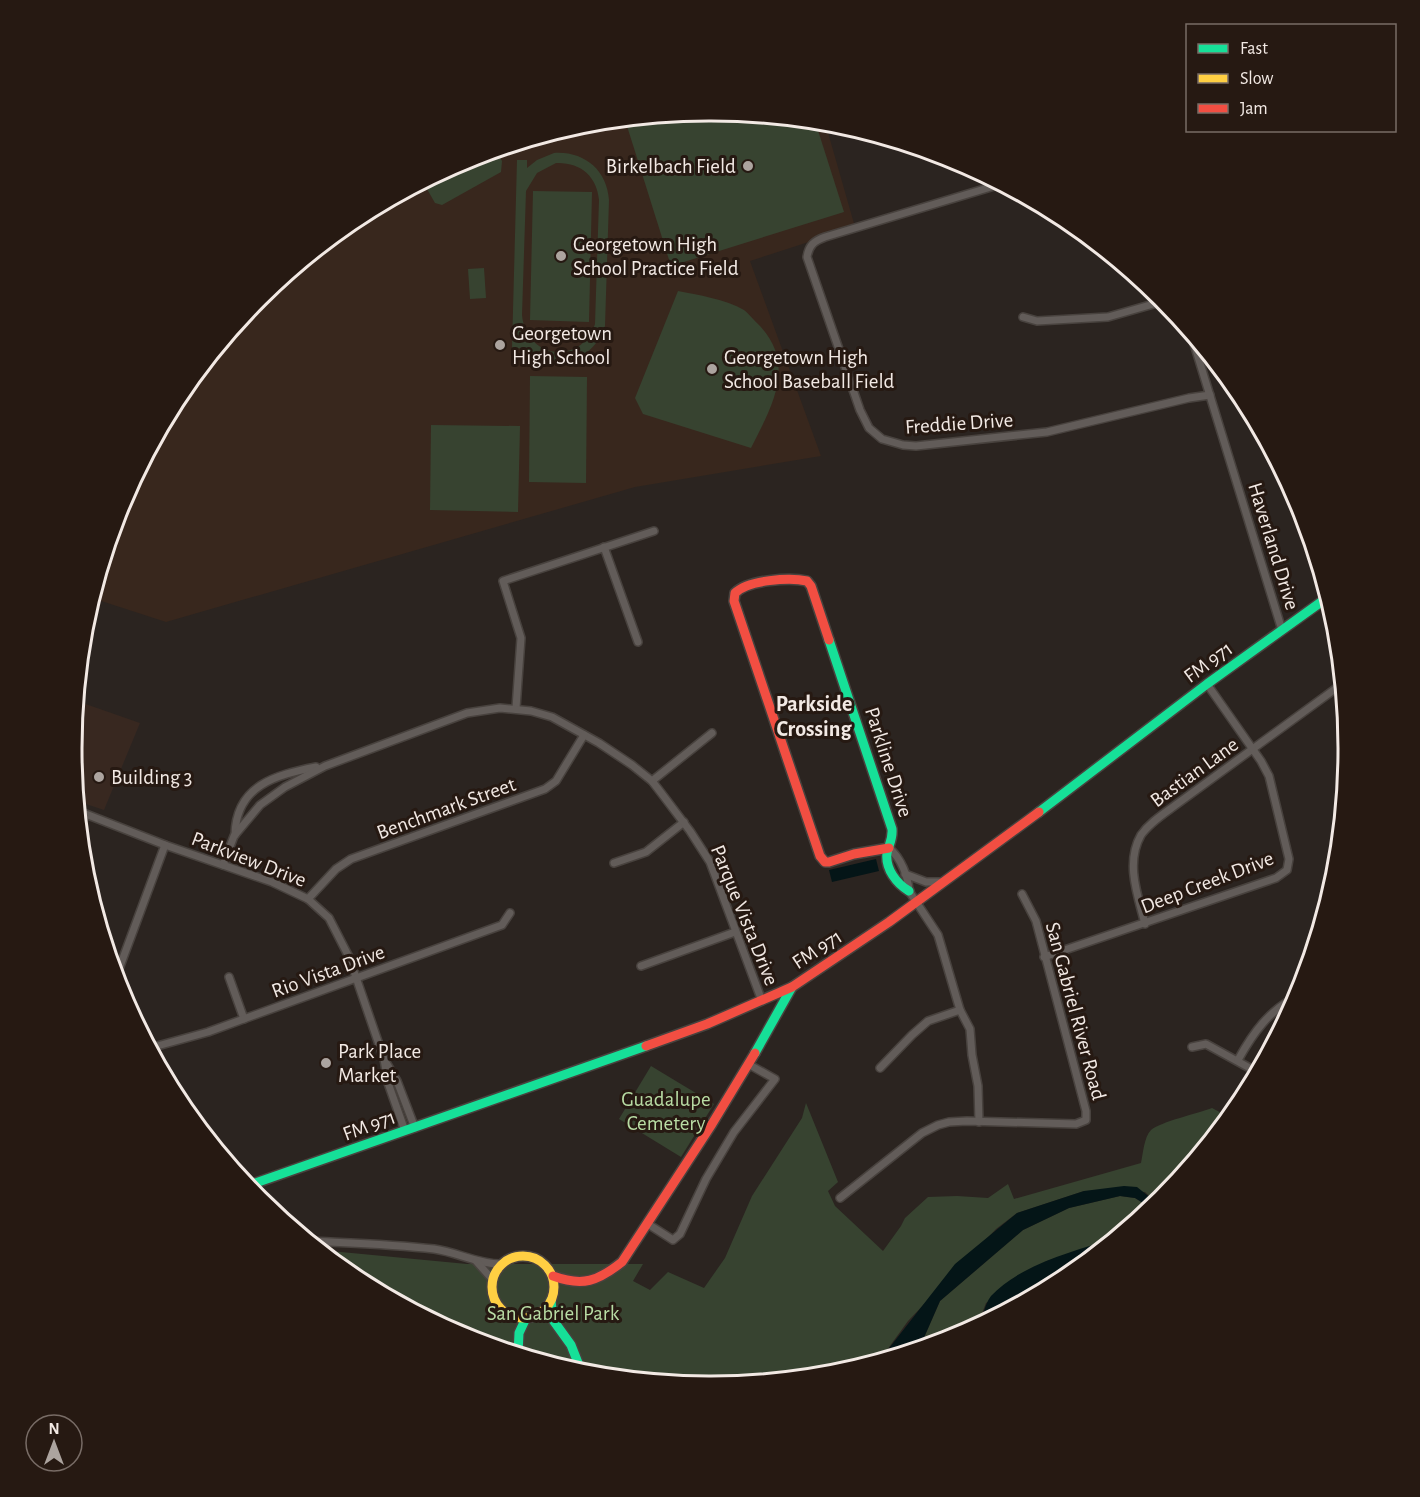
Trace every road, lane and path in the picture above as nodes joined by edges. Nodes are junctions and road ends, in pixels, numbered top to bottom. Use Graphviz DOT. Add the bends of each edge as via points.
graph roads {
  1 [pos="990,187"];
  2 [pos="1153,304"];
  3 [pos="1023,317"];
  4 [pos="1197,354"];
  5 [pos="1210,395"];
  6 [pos="654,531"];
  7 [pos="604,547"];
  8 [pos="1320,603"];
  9 [pos="1282,630"];
  10 [pos="638,642"];
  11 [pos="1207,684"];
  12 [pos="1334,690"];
  13 [pos="516,708"];
  14 [pos="712,733"];
  15 [pos="584,735"];
  16 [pos="1252,749"];
  17 [pos="325,766"];
  18 [pos="652,781"];
  19 [pos="87,815"];
  20 [pos="684,822"];
  21 [pos="234,836"];
  22 [pos="165,845"];
  23 [pos="889,848"];
  24 [pos="614,863"];
  25 [pos="223,865"];
  26 [pos="905,874"];
  27 [pos="944,882"];
  28 [pos="909,891"];
  29 [pos="1022,894"];
  30 [pos="308,900"];
  31 [pos="916,902"];
  32 [pos="510,913"];
  33 [pos="1145,924"];
  34 [pos="735,932"];
  35 [pos="1044,957"];
  36 [pos="121,964"];
  37 [pos="641,966"];
  38 [pos="229,977"];
  39 [pos="356,978"];
  40 [pos="792,987"];
  41 [pos="762,1001"];
  42 [pos="1283,1004"];
  43 [pos="960,1010"];
  44 [pos="243,1019"];
  45 [pos="158,1046"];
  46 [pos="1192,1047"];
  47 [pos="384,1059"];
  48 [pos="1238,1060"];
  49 [pos="748,1064"];
  50 [pos="1250,1067"];
  51 [pos="880,1068"];
  52 [pos="979,1122"];
  53 [pos="415,1128"];
  54 [pos="405,1131"];
  55 [pos="257,1183"];
  56 [pos="840,1198"];
  57 [pos="648,1224"];
  58 [pos="323,1242"];
  59 [pos="476,1261"];
  60 [pos="501,1264"];
  61 [pos="552,1276"];
  62 [pos="492,1279"];
  63 [pos="573,1282"];
  64 [pos="552,1298"];
  65 [pos="537,1315"];
  66 [pos="510,1316"];
  67 [pos="526,1318"];
  68 [pos="553,1320"];
  69 [pos="519,1333"];
  70 [pos="518,1346"];
  71 [pos="578,1362"];
  1 -- 5 [label="street, Freddie Drive" via="825,237 810,246 807,257 860,410 875,435 916,446 1047,432"];
  2 -- 3 [label="street" via="1108,317 1037,321"];
  4 -- 5 [label="street, Haverland Drive"];
  5 -- 9 [label="street, Haverland Drive"];
  6 -- 7 [label="street"];
  7 -- 10 [label="street"];
  7 -- 13 [label="street" via="503,581 521,638"];
  8 -- 9 [label="street, FM 971 / FM 971"];
  9 -- 11 [label="street, FM 971 / FM 971"];
  11 -- 16 [label="street, Deep Creek Drive"];
  11 -- 27 [label="street, FM 971 / FM 971"];
  12 -- 16 [label="street, Bastian Lane"];
  13 -- 15 [label="street, Parque Vista Drive" via="552,717"];
  13 -- 17 [label="street, Parque Vista Drive" via="486,708 468,713"];
  14 -- 18 [label="street"];
  15 -- 18 [label="street, Parque Vista Drive"];
  15 -- 30 [label="street, Benchmark Street" via="556,781 546,789 351,859 336,869"];
  16 -- 33 [label="street, Bastian Lane" via="1142,835 1133,867"];
  16 -- 33 [label="street, Deep Creek Drive" via="1269,776 1289,859 1287,870 1276,878"];
  17 -- 21 [label="street, Parque Vista Drive" via="275,793"];
  17 -- 21 [label="street, Parque Vista Drive" via="283,775 255,788 238,813"];
  18 -- 20 [label="street, Parque Vista Drive"];
  19 -- 22 [label="street, Parkview Drive"];
  20 -- 24 [label="street" via="646,852"];
  20 -- 34 [label="street, Parque Vista Drive" via="710,862"];
  21 -- 25 [label="street, Parque Vista Drive"];
  22 -- 25 [label="street, Parkview Drive"];
  22 -- 36 [label="street"];
  23 -- 23 [label="street, Parkline Drive" via="833,862 822,858 734,602 739,589 799,579 811,586 894,835"];
  23 -- 26 [label="street, Parkline Drive" via="897,855"];
  23 -- 28 [label="street, Parkline Drive" via="887,856 894,878"];
  25 -- 30 [label="street, Parkview Drive"];
  26 -- 27 [label="street" via="926,882"];
  26 -- 28 [label="street, Parkline Drive"];
  27 -- 31 [label="street, FM 971 / FM 971"];
  28 -- 31 [label="street, Parkline Drive"];
  29 -- 35 [label="street, San Gabriel River Road" via="1036,921"];
  30 -- 39 [label="street, Parkview Drive" via="335,927"];
  31 -- 40 [label="street, FM 971 / FM 971"];
  31 -- 43 [label="street, Parkline Drive" via="938,935"];
  32 -- 39 [label="street, Rio Vista Drive" via="502,925"];
  33 -- 35 [label="street, Deep Creek Drive"];
  34 -- 37 [label="street"];
  34 -- 41 [label="street, Parque Vista Drive"];
  35 -- 52 [label="street, San Gabriel River Road" via="1086,1120 1076,1124"];
  38 -- 44 [label="street"];
  39 -- 44 [label="street, Rio Vista Drive"];
  39 -- 47 [label="street, Parkview Drive"];
  40 -- 41 [label="street, FM 971 / FM 971"];
  40 -- 49 [label="street"];
  41 -- 53 [label="street, FM 971 / FM 971"];
  42 -- 48 [label="street" via="1257,1029"];
  43 -- 51 [label="street" via="928,1021"];
  43 -- 52 [label="street, Parkline Drive" via="971,1036"];
  44 -- 45 [label="street, Rio Vista Drive"];
  46 -- 48 [label="street" via="1206,1044"];
  47 -- 53 [label="street, Parkview Drive"];
  47 -- 54 [label="street, Parkview Drive"];
  48 -- 50 [label="street"];
  49 -- 57 [label="street"];
  49 -- 57 [label="street" via="775,1079 706,1179 680,1234 673,1240"];
  52 -- 56 [label="street, San Gabriel River Road" via="949,1122 930,1129"];
  53 -- 54 [label="street, FM 971 / FM 971"];
  54 -- 55 [label="street, FM 971 / FM 971"];
  57 -- 63 [label="street" via="622,1262 605,1275 584,1283"];
  58 -- 59 [label="street" via="434,1249"];
  59 -- 60 [label="street"];
  59 -- 62 [label="street"];
  60 -- 61 [label="street" via="524,1255 546,1265"];
  60 -- 62 [label="street"];
  61 -- 63 [label="street"];
  61 -- 64 [label="street"];
  62 -- 66 [label="street" via="494,1301"];
  63 -- 64 [label="street"];
  64 -- 65 [label="street"];
  64 -- 68 [label="street"];
  65 -- 67 [label="street"];
  65 -- 68 [label="street"];
  66 -- 67 [label="street"];
  66 -- 69 [label="street"];
  67 -- 69 [label="street"];
  68 -- 71 [label="street"];
  69 -- 70 [label="street"];
}
